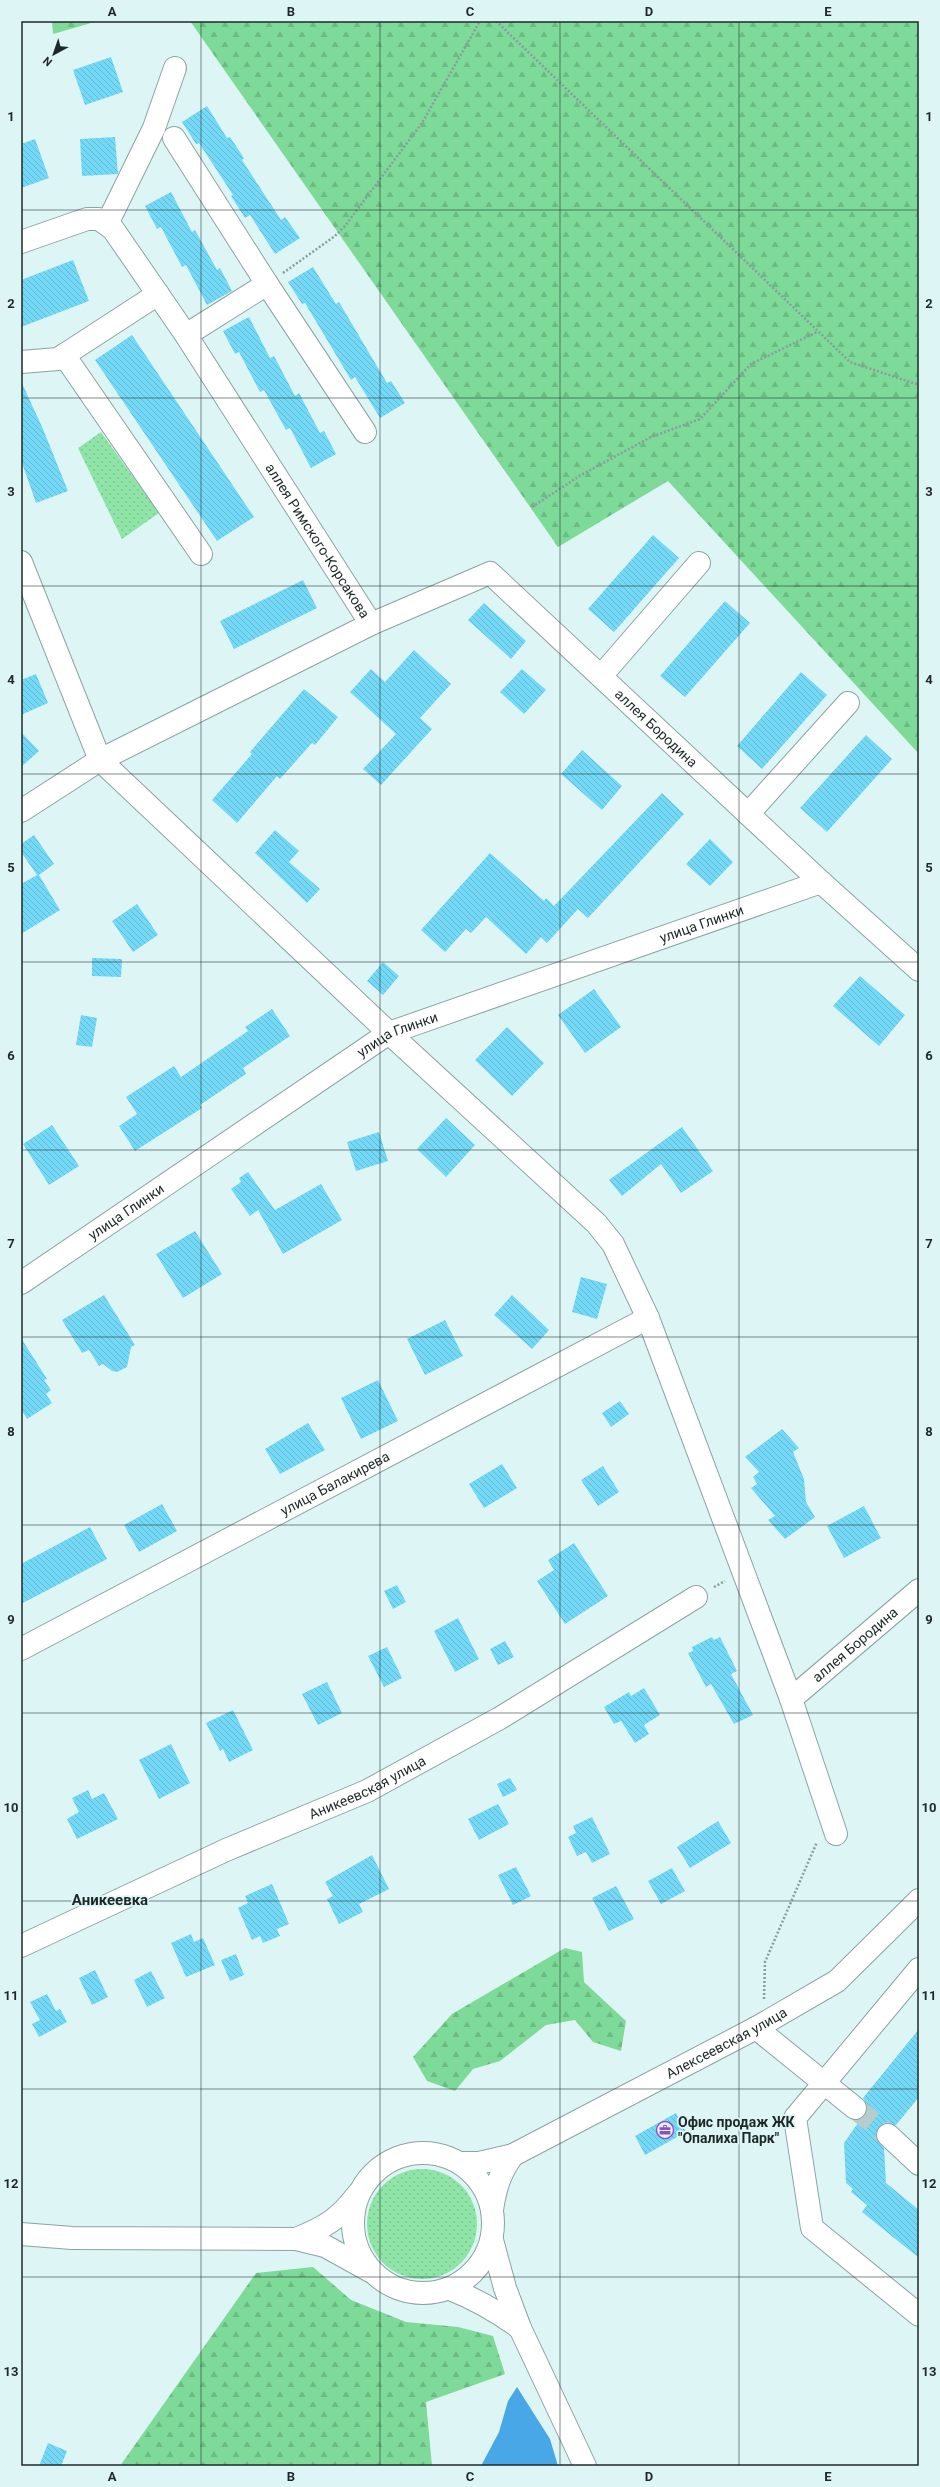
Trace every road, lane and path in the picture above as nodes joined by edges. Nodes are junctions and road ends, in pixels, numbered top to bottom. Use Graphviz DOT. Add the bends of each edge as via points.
graph roads {
  1 [pos="480,21"];
  2 [pos="496,21"];
  3 [pos="175,68"];
  4 [pos="174,138"];
  5 [pos="107,224"];
  6 [pos="21,242"];
  7 [pos="268,284"];
  8 [pos="158,294"];
  9 [pos="817,332"];
  10 [pos="186,335"];
  11 [pos="64,355"];
  12 [pos="21,362"];
  13 [pos="919,385"];
  14 [pos="365,432"];
  15 [pos="532,507"];
  16 [pos="201,554"];
  17 [pos="21,562"];
  18 [pos="699,563"];
  19 [pos="371,624"];
  20 [pos="601,676"];
  21 [pos="848,703"];
  22 [pos="100,760"];
  23 [pos="21,811"];
  24 [pos="748,814"];
  25 [pos="821,882"];
  26 [pos="919,970"];
  27 [pos="389,1033"];
  28 [pos="21,1283"];
  29 [pos="648,1318"];
  30 [pos="744,1570"];
  31 [pos="919,1590"];
  32 [pos="696,1597"];
  33 [pos="21,1649"];
  34 [pos="792,1699"];
  35 [pos="827,1834"];
  36 [pos="919,1900"];
  37 [pos="21,1946"];
  38 [pos="919,1969"];
  39 [pos="760,2026"];
  40 [pos="824,2083"];
  41 [pos="855,2108"];
  42 [pos="888,2135"];
  43 [pos="915,2151"];
  44 [pos="513,2154"];
  45 [pos="460,2163"];
  46 [pos="361,2190"];
  47 [pos="492,2210"];
  48 [pos="21,2234"];
  49 [pos="72,2238"];
  50 [pos="296,2239"];
  51 [pos="21,2240"];
  52 [pos="492,2240"];
  53 [pos="374,2273"];
  54 [pos="450,2289"];
  55 [pos="919,2315"];
  56 [pos="520,2328"];
  57 [pos="584,2466"];
  1 -- 7 [label="path" via="422,123 345,226"];
  2 -- 9 [label="path"];
  3 -- 5 [label="street" via="154,128"];
  4 -- 7 [label="street"];
  5 -- 6 [label="street" via="99,219 87,218"];
  5 -- 8 [label="street, аллея Римского-Корсакова"];
  7 -- 10 [label="street"];
  7 -- 14 [label="street"];
  8 -- 10 [label="street, аллея Римского-Корсакова"];
  8 -- 11 [label="street"];
  9 -- 13 [label="path" via="850,362"];
  9 -- 15 [label="path" via="751,364 700,419 651,437 581,475"];
  10 -- 19 [label="street, аллея Римского-Корсакова"];
  11 -- 12 [label="street" via="58,359"];
  11 -- 16 [label="street"];
  17 -- 22 [label="street"];
  18 -- 20 [label="street"];
  19 -- 20 [label="street, аллея Бородина" via="490,572"];
  19 -- 22 [label="street, аллея Римского-Корсакова"];
  20 -- 24 [label="street, аллея Бородина"];
  21 -- 24 [label="street"];
  22 -- 23 [label="street, аллея Римского-Корсакова"];
  22 -- 27 [label="street"];
  24 -- 25 [label="street, аллея Бородина"];
  25 -- 26 [label="street, аллея Бородина"];
  25 -- 27 [label="street, улица Глинки"];
  27 -- 28 [label="street, улица Глинки"];
  27 -- 29 [label="street" via="596,1223 613,1244 624,1264"];
  29 -- 30 [label="street"];
  29 -- 33 [label="street, улица Балакирева"];
  30 -- 32 [label="path"];
  30 -- 34 [label="street"];
  31 -- 34 [label="street, аллея Бородина"];
  32 -- 37 [label="street, Аникеевская улица" via="500,1718 367,1791 226,1850"];
  34 -- 35 [label="street"];
  35 -- 39 [label="path" via="817,1842 766,1962"];
  36 -- 39 [label="street, Алексеевская улица" via="837,1981"];
  38 -- 40 [label="street"];
  39 -- 40 [label="street"];
  39 -- 44 [label="street, Алексеевская улица"];
  40 -- 41 [label="street"];
  40 -- 55 [label="street" via="795,2118 812,2228"];
  42 -- 43 [label="street"];
  44 -- 45 [label="street, Алексеевская улица" via="479,2163"];
  44 -- 47 [label="street, Алексеевская улица" via="502,2169"];
  45 -- 46 [label="street" via="438,2154 416,2153 394,2159 374,2172"];
  45 -- 47 [label="street" via="477,2178 489,2196"];
  46 -- 50 [label="street" via="343,2214 322,2228"];
  46 -- 53 [label="street" via="354,2211 353,2234 360,2255"];
  47 -- 52 [label="street"];
  48 -- 49 [label="street"];
  49 -- 50 [label="street"];
  49 -- 51 [label="street"];
  50 -- 53 [label="street" via="325,2246"];
  52 -- 54 [label="street" via="484,2260 469,2277"];
  52 -- 56 [label="street" via="505,2288"];
  53 -- 54 [label="street" via="390,2286 410,2293 430,2294"];
  54 -- 56 [label="street" via="483,2303"];
  56 -- 57 [label="street"];
}
